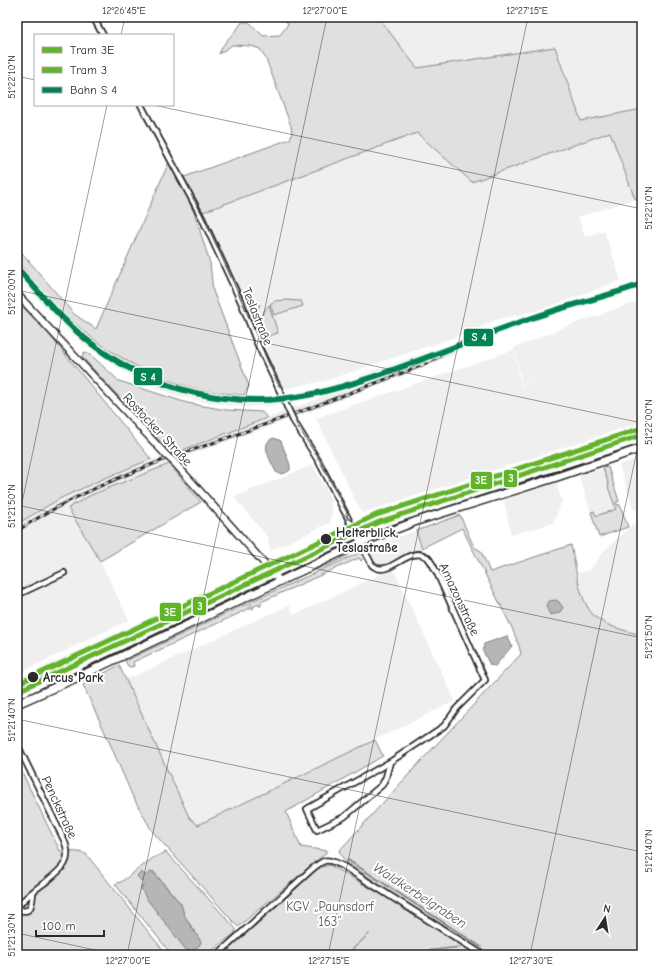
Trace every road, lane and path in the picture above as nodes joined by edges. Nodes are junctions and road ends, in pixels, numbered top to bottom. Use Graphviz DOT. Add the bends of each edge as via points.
graph roads {
  1 [pos="93,17"];
  2 [pos="102,34"];
  3 [pos="142,106"];
  4 [pos="17,294"];
  5 [pos="642,439"];
  6 [pos="642,448"];
  7 [pos="356,535"];
  8 [pos="360,543"];
  9 [pos="64,573"];
  10 [pos="274,573"];
  11 [pos="280,581"];
  12 [pos="17,595"];
  13 [pos="17,695"];
  14 [pos="17,704"];
  15 [pos="17,744"];
  16 [pos="390,762"];
  17 [pos="33,893"];
  18 [pos="480,953"];
  19 [pos="217,955"];
  1 -- 2 [label="street"];
  3 -- 7 [label="street, Teslastraße, bridge" via="200,213 239,296 278,390"];
  4 -- 10 [label="main road, Rostocker Straße, bridge"];
  5 -- 7 [label="main road" via="414,512"];
  6 -- 8 [label="main road" via="424,518"];
  7 -- 8 [label="street, Amazonstraße"];
  7 -- 10 [label="main road"];
  8 -- 11 [label="main road"];
  8 -- 16 [label="street, Amazonstraße" via="376,569 383,569 412,555 427,557 437,573 485,680 457,708 444,726"];
  9 -- 12 [label="street"];
  10 -- 11 [label="main road, Rostocker Straße"];
  10 -- 13 [label="main road"];
  11 -- 14 [label="main road"];
  15 -- 17 [label="street, Penckstraße" via="68,852 63,867"];
  16 -- 16 [label="street" via="382,785 344,817 317,830 307,809"];
  18 -- 19 [label="street" via="343,866 329,860 321,862"];
}
